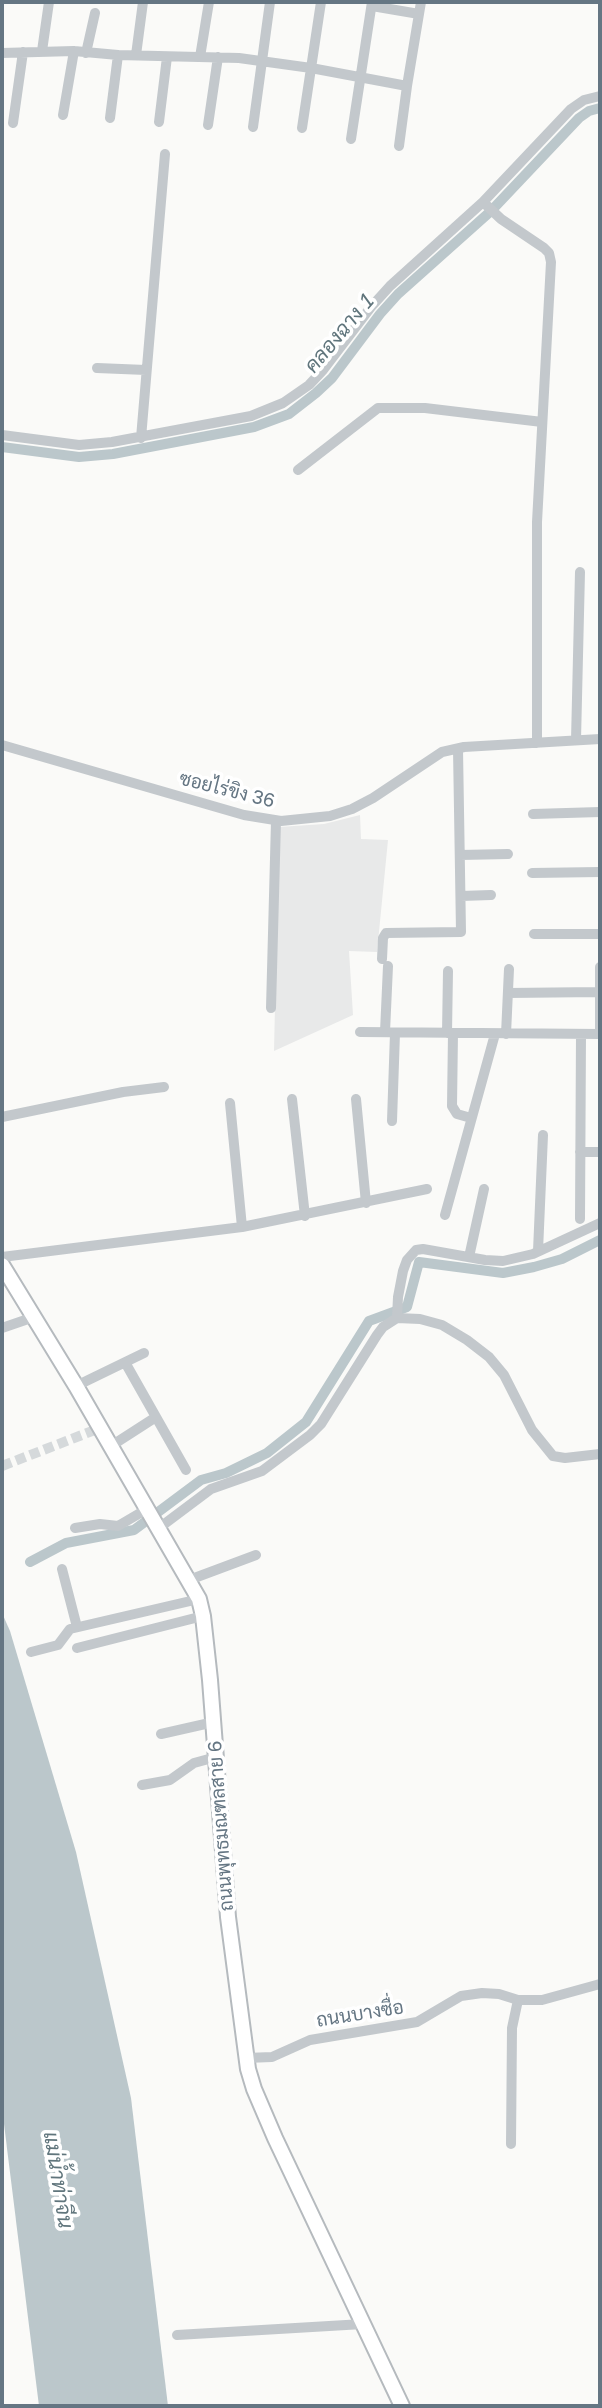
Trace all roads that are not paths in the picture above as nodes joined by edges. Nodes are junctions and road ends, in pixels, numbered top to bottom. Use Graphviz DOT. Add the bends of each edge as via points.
graph roads {
  1 [pos="49,2"];
  2 [pos="143,2"];
  3 [pos="209,2"];
  4 [pos="270,2"];
  5 [pos="321,2"];
  6 [pos="372,4"];
  7 [pos="420,8"];
  8 [pos="94,13"];
  9 [pos="42,51"];
  10 [pos="23,52"];
  11 [pos="80,52"];
  12 [pos="2,53"];
  13 [pos="118,55"];
  14 [pos="136,55"];
  15 [pos="167,57"];
  16 [pos="200,57"];
  17 [pos="218,57"];
  18 [pos="262,62"];
  19 [pos="312,68"];
  20 [pos="360,76"];
  21 [pos="407,86"];
  22 [pos="600,96"];
  23 [pos="2,107"];
  24 [pos="14,110"];
  25 [pos="63,115"];
  26 [pos="110,118"];
  27 [pos="13,122"];
  28 [pos="159,122"];
  29 [pos="208,125"];
  30 [pos="253,127"];
  31 [pos="302,128"];
  32 [pos="351,139"];
  33 [pos="399,146"];
  34 [pos="165,154"];
  35 [pos="485,204"];
  36 [pos="97,368"];
  37 [pos="146,370"];
  38 [pos="542,422"];
  39 [pos="2,435"];
  40 [pos="141,438"];
  41 [pos="298,470"];
  42 [pos="580,572"];
  43 [pos="600,739"];
  44 [pos="576,740"];
  45 [pos="537,743"];
  46 [pos="2,746"];
  47 [pos="458,748"];
  48 [pos="600,811"];
  49 [pos="533,814"];
  50 [pos="276,821"];
  51 [pos="508,854"];
  52 [pos="460,855"];
  53 [pos="600,872"];
  54 [pos="532,873"];
  55 [pos="491,895"];
  56 [pos="461,896"];
  57 [pos="534,934"];
  58 [pos="600,934"];
  59 [pos="600,967"];
  60 [pos="509,969"];
  61 [pos="448,971"];
  62 [pos="600,980"];
  63 [pos="599,992"];
  64 [pos="508,993"];
  65 [pos="271,1008"];
  66 [pos="360,1032"];
  67 [pos="390,1032"];
  68 [pos="450,1033"];
  69 [pos="500,1034"];
  70 [pos="581,1034"];
  71 [pos="600,1034"];
  72 [pos="164,1087"];
  73 [pos="292,1099"];
  74 [pos="356,1099"];
  75 [pos="230,1103"];
  76 [pos="2,1117"];
  77 [pos="471,1118"];
  78 [pos="392,1121"];
  79 [pos="542,1135"];
  80 [pos="580,1152"];
  81 [pos="600,1152"];
  82 [pos="427,1189"];
  83 [pos="484,1189"];
  84 [pos="366,1203"];
  85 [pos="305,1216"];
  86 [pos="445,1216"];
  87 [pos="580,1219"];
  88 [pos="600,1223"];
  89 [pos="242,1227"];
  90 [pos="538,1251"];
  91 [pos="2,1257"];
  92 [pos="469,1257"];
  93 [pos="2,1265"];
  94 [pos="398,1316"];
  95 [pos="34,1317"];
  96 [pos="2,1328"];
  97 [pos="144,1353"];
  98 [pos="126,1364"];
  99 [pos="76,1386"];
  100 [pos="156,1417"];
  101 [pos="111,1446"];
  102 [pos="600,1454"];
  103 [pos="186,1469"];
  104 [pos="147,1509"];
  105 [pos="75,1528"];
  106 [pos="159,1528"];
  107 [pos="256,1555"];
  108 [pos="62,1569"];
  109 [pos="189,1580"];
  110 [pos="199,1599"];
  111 [pos="203,1616"];
  112 [pos="77,1628"];
  113 [pos="77,1648"];
  114 [pos="31,1652"];
  115 [pos="214,1721"];
  116 [pos="161,1734"];
  117 [pos="216,1757"];
  118 [pos="142,1785"];
  119 [pos="600,1984"];
  120 [pos="518,2000"];
  121 [pos="246,2057"];
  122 [pos="511,2144"];
  123 [pos="363,2324"];
  124 [pos="177,2334"];
  125 [pos="402,2406"];
  1 -- 9 [label="street"];
  2 -- 14 [label="street"];
  3 -- 16 [label="street"];
  4 -- 18 [label="street"];
  5 -- 19 [label="street"];
  6 -- 7 [label="street"];
  6 -- 20 [label="street"];
  7 -- 21 [label="street"];
  8 -- 11 [label="street"];
  9 -- 10 [label="street"];
  9 -- 11 [label="street"];
  10 -- 12 [label="street"];
  10 -- 24 [label="street"];
  11 -- 13 [label="street"];
  11 -- 25 [label="street"];
  13 -- 14 [label="street"];
  13 -- 26 [label="street"];
  14 -- 15 [label="street"];
  15 -- 16 [label="street"];
  15 -- 28 [label="street"];
  16 -- 17 [label="street"];
  17 -- 18 [label="street"];
  17 -- 29 [label="street"];
  18 -- 19 [label="street"];
  18 -- 30 [label="street"];
  19 -- 20 [label="street"];
  19 -- 31 [label="street"];
  20 -- 21 [label="street"];
  20 -- 32 [label="street"];
  21 -- 33 [label="street"];
  22 -- 35 [label="street" via="571,109"];
  23 -- 24 [label="street"];
  24 -- 27 [label="street"];
  34 -- 37 [label="street"];
  35 -- 38 [label="street" via="549,253"];
  35 -- 40 [label="street" via="390,286 323,370 296,395 251,415"];
  36 -- 37 [label="street"];
  37 -- 40 [label="street"];
  38 -- 41 [label="street" via="425,408 378,408"];
  38 -- 45 [label="street" via="536,554"];
  39 -- 40 [label="street" via="79,445"];
  42 -- 44 [label="street"];
  43 -- 44 [label="street, ซอยไร่ขิง 36"];
  44 -- 45 [label="street, ซอยไร่ขิง 36"];
  45 -- 47 [label="street, ซอยไร่ขิง 36"];
  46 -- 50 [label="street, ซอยไร่ขิง 36"];
  47 -- 50 [label="street, ซอยไร่ขิง 36" via="442,752 342,813"];
  47 -- 52 [label="street"];
  48 -- 49 [label="street"];
  50 -- 65 [label="street"];
  51 -- 52 [label="street"];
  52 -- 56 [label="street"];
  53 -- 54 [label="street"];
  55 -- 56 [label="street"];
  56 -- 67 [label="street" via="461,932 386,933 383,938"];
  57 -- 58 [label="street"];
  59 -- 62 [label="street"];
  60 -- 64 [label="street"];
  61 -- 68 [label="street"];
  62 -- 63 [label="street"];
  63 -- 64 [label="street"];
  63 -- 71 [label="street"];
  64 -- 69 [label="street"];
  66 -- 67 [label="street"];
  67 -- 68 [label="street"];
  67 -- 78 [label="street"];
  68 -- 69 [label="street"];
  68 -- 77 [label="street" via="452,1106 457,1114"];
  69 -- 70 [label="street"];
  69 -- 77 [label="street"];
  70 -- 71 [label="street"];
  70 -- 80 [label="street"];
  72 -- 76 [label="street"];
  73 -- 85 [label="street"];
  74 -- 84 [label="street"];
  75 -- 89 [label="street"];
  77 -- 86 [label="street"];
  79 -- 90 [label="street"];
  80 -- 81 [label="street"];
  80 -- 87 [label="street"];
  82 -- 84 [label="street"];
  83 -- 92 [label="street"];
  84 -- 85 [label="street"];
  85 -- 89 [label="street"];
  88 -- 90 [label="street"];
  89 -- 91 [label="street"];
  90 -- 92 [label="street" via="503,1261"];
  92 -- 94 [label="street" via="416,1250 407,1260"];
  93 -- 95 [label="main road, ถนนพุทธมณฑลสาย 6"];
  94 -- 102 [label="street" via="442,1325 489,1357 504,1375 532,1430 553,1456"];
  94 -- 106 [label="street" via="383,1327 310,1435 262,1471 211,1489"];
  95 -- 96 [label="street"];
  95 -- 99 [label="main road, ถนนพุทธมณฑลสาย 6"];
  97 -- 98 [label="street"];
  98 -- 99 [label="street"];
  98 -- 100 [label="street"];
  99 -- 101 [label="main road, ถนนพุทธมณฑลสาย 6"];
  100 -- 101 [label="street"];
  100 -- 103 [label="street"];
  101 -- 104 [label="main road, ถนนพุทธมณฑลสาย 6"];
  104 -- 105 [label="street" via="118,1526"];
  104 -- 106 [label="main road, ถนนพุทธมณฑลสาย 6"];
  106 -- 109 [label="main road, ถนนพุทธมณฑลสาย 6"];
  107 -- 109 [label="street"];
  108 -- 112 [label="street"];
  109 -- 110 [label="main road, ถนนพุทธมณฑลสาย 6"];
  110 -- 111 [label="main road, ถนนพุทธมณฑลสาย 6"];
  110 -- 112 [label="street"];
  111 -- 113 [label="street"];
  111 -- 115 [label="main road, ถนนพุทธมณฑลสาย 6"];
  112 -- 114 [label="street" via="66,1631 58,1645"];
  115 -- 116 [label="street"];
  115 -- 117 [label="main road, ถนนพุทธมณฑลสาย 6"];
  117 -- 118 [label="street" via="194,1763 170,1780"];
  117 -- 121 [label="main road, ถนนพุทธมณฑลสาย 6" via="228,1917"];
  119 -- 120 [label="street, ถนนบางซื่อ" via="542,2000"];
  120 -- 121 [label="street, ถนนบางซื่อ" via="490,1993 461,1996 417,2022 310,2040 272,2057"];
  120 -- 122 [label="street" via="512,2028"];
  121 -- 123 [label="main road, ถนนพุทธมณฑลสาย 6" via="269,2126"];
  123 -- 124 [label="street"];
  123 -- 125 [label="main road, ถนนพุทธมณฑลสาย 6"];
}
